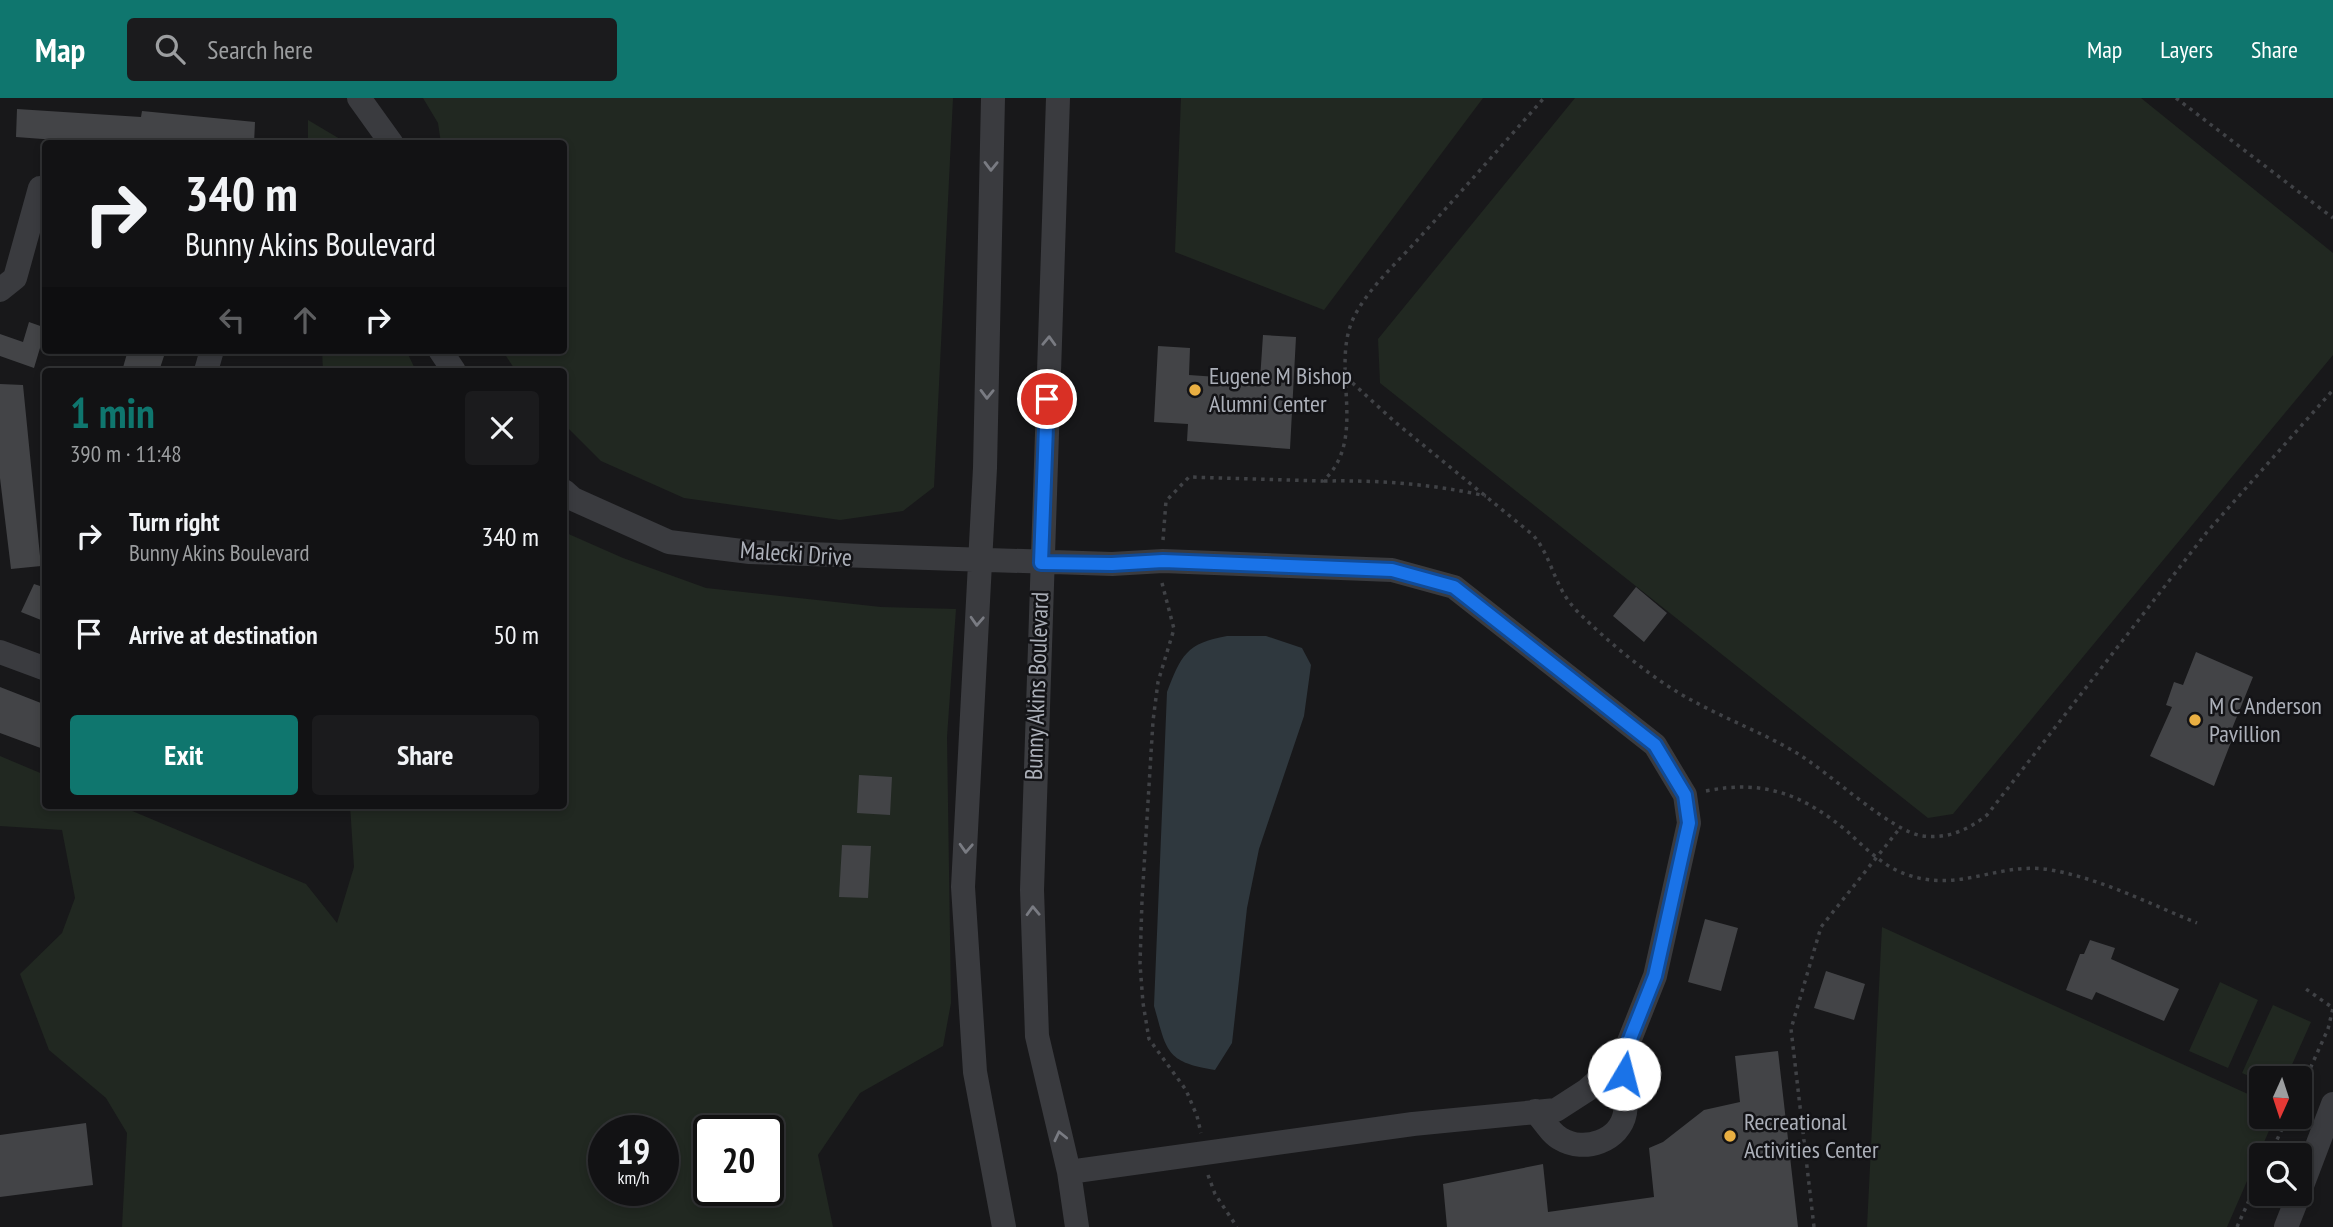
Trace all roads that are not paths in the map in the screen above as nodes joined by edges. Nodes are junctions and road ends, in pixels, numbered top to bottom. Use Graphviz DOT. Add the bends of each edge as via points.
graph roads {
  1 [pos="359,98"];
  2 [pos="993,98"];
  3 [pos="1058,98"];
  4 [pos="389,140"];
  5 [pos="42,188"];
  6 [pos="0,290"];
  7 [pos="567,494"];
  8 [pos="980,561"];
  9 [pos="1041,563"];
  10 [pos="0,652"];
  11 [pos="42,668"];
  12 [pos="1622,1059"];
  13 [pos="2333,1104"];
  14 [pos="1535,1111"];
  15 [pos="2312,1158"];
  16 [pos="1069,1172"];
  17 [pos="2294,1206"];
  18 [pos="1004,1227"];
  19 [pos="1077,1227"];
  20 [pos="2286,1227"];
  1 -- 4 [label="street"];
  2 -- 8 [label="street, one-way"];
  9 -- 3 [label="street, Bunny Akins Boulevard, one-way"];
  5 -- 6 [label="street" via="15,278"];
  7 -- 8 [label="street, Malecki Drive" via="669,542 750,552"];
  8 -- 9 [label="street, Malecki Drive"];
  8 -- 18 [label="street, one-way" via="963,887 975,1072"];
  9 -- 12 [label="street, Malecki Drive" via="1163,561 1392,570 1454,587 1655,745 1685,795 1689,823 1655,976"];
  16 -- 9 [label="street, Bunny Akins Boulevard, one-way" via="1037,1036 1032,890"];
  10 -- 11 [label="street"];
  12 -- 14 [label="street" via="1556,1110"];
  12 -- 14 [label="street" via="1625,1115 1617,1131 1598,1143 1575,1146 1558,1138"];
  13 -- 15 [label="street"];
  14 -- 16 [label="street"];
  16 -- 19 [label="street, Bunny Akins Boulevard"];
  17 -- 20 [label="street"];
}
